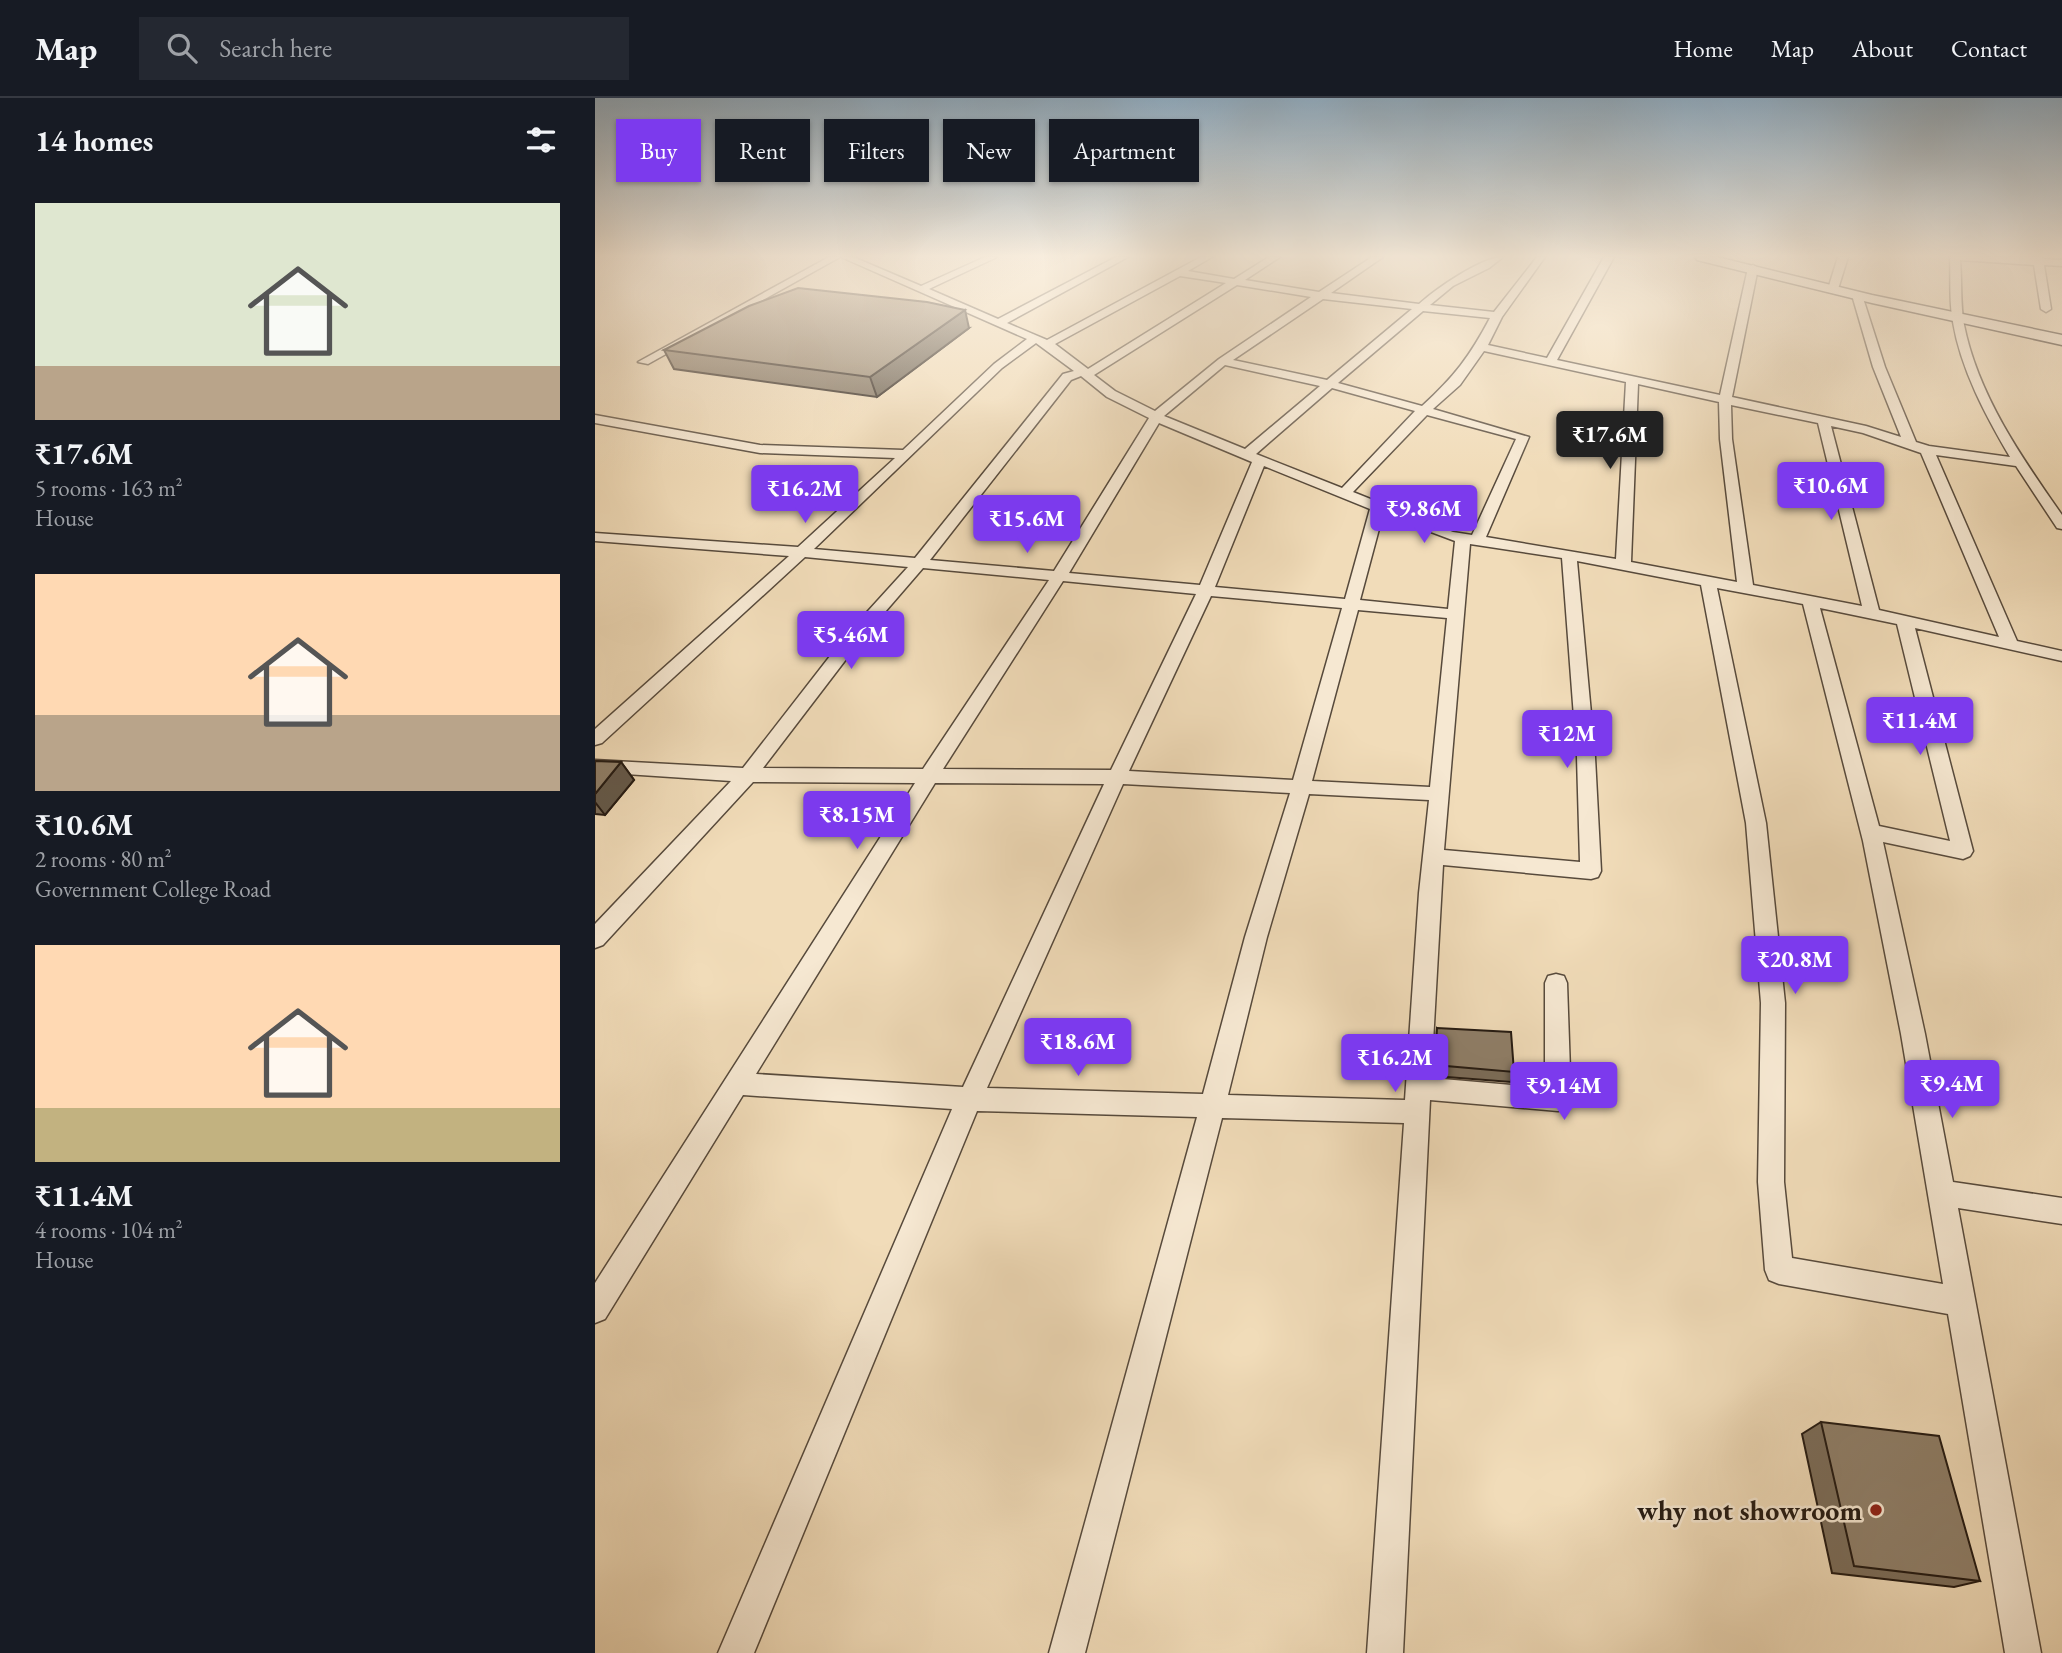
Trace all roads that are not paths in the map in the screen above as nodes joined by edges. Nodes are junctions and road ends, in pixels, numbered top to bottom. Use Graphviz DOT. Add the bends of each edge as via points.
graph roads {
  1 [pos="703,330"];
  2 [pos="1017,330"];
  3 [pos="1065,330"];
  4 [pos="1162,330"];
  5 [pos="1268,330"];
  6 [pos="1391,330"];
  7 [pos="1490,330"];
  8 [pos="1569,330"];
  9 [pos="1744,330"];
  10 [pos="1868,330"];
  11 [pos="1960,330"];
  12 [pos="2011,330"];
  13 [pos="2062,340"];
  14 [pos="1042,341"];
  15 [pos="1481,347"];
  16 [pos="1223,361"];
  17 [pos="644,362"];
  18 [pos="1550,363"];
  19 [pos="1086,373"];
  20 [pos="1632,381"];
  21 [pos="1329,384"];
  22 [pos="1725,400"];
  23 [pos="1424,410"];
  24 [pos="1156,417"];
  25 [pos="595,419"];
  26 [pos="1824,422"];
  27 [pos="1910,444"];
  28 [pos="1927,450"];
  29 [pos="905,454"];
  30 [pos="1252,458"];
  31 [pos="2022,463"];
  32 [pos="1343,495"];
  33 [pos="1377,509"];
  34 [pos="2062,525"];
  35 [pos="595,537"];
  36 [pos="1469,540"];
  37 [pos="802,552"];
  38 [pos="1569,555"];
  39 [pos="919,563"];
  40 [pos="1623,564"];
  41 [pos="1059,576"];
  42 [pos="1708,582"];
  43 [pos="1206,590"];
  44 [pos="1746,590"];
  45 [pos="1810,601"];
  46 [pos="1352,604"];
  47 [pos="1873,613"];
  48 [pos="1455,614"];
  49 [pos="1905,621"];
  50 [pos="2011,646"];
  51 [pos="2062,656"];
  52 [pos="595,739"];
  53 [pos="595,765"];
  54 [pos="748,775"];
  55 [pos="929,776"];
  56 [pos="1117,777"];
  57 [pos="1301,787"];
  58 [pos="1439,794"];
  59 [pos="1871,832"];
  60 [pos="1433,857"];
  61 [pos="595,939"];
  62 [pos="1556,983"];
  63 [pos="737,1084"];
  64 [pos="970,1099"];
  65 [pos="1418,1100"];
  66 [pos="1213,1104"];
  67 [pos="1942,1193"];
  68 [pos="2062,1211"];
  69 [pos="1961,1302"];
  70 [pos="595,1310"];
  71 [pos="736,1653"];
  72 [pos="1067,1653"];
  73 [pos="1385,1653"];
  74 [pos="2023,1653"];
  1 -- 17 [label="street"];
  2 -- 14 [label="street"];
  3 -- 14 [label="street"];
  4 -- 19 [label="street"];
  5 -- 16 [label="street"];
  6 -- 21 [label="street"];
  7 -- 15 [label="street"];
  8 -- 18 [label="street"];
  9 -- 22 [label="street"];
  10 -- 27 [label="street"];
  11 -- 31 [label="street" via="1980,386"];
  12 -- 13 [label="main road"];
  14 -- 19 [label="street"];
  14 -- 29 [label="street" via="998,366"];
  15 -- 18 [label="street"];
  15 -- 23 [label="street" via="1456,382"];
  16 -- 21 [label="street"];
  16 -- 24 [label="street"];
  18 -- 20 [label="street"];
  19 -- 24 [label="street" via="1111,394"];
  19 -- 39 [label="street" via="1067,377"];
  20 -- 22 [label="street"];
  20 -- 40 [label="street"];
  21 -- 23 [label="street"];
  21 -- 30 [label="street"];
  22 -- 26 [label="street"];
  22 -- 44 [label="street" via="1725,439"];
  23 -- 32 [label="street"];
  23 -- 36 [label="street" via="1523,437 1504,484"];
  24 -- 30 [label="street"];
  24 -- 41 [label="street"];
  25 -- 29 [label="street" via="760,449"];
  26 -- 27 [label="street"];
  26 -- 47 [label="street"];
  27 -- 28 [label="street"];
  28 -- 31 [label="street"];
  28 -- 50 [label="street"];
  29 -- 37 [label="street"];
  30 -- 32 [label="street"];
  30 -- 43 [label="street"];
  31 -- 34 [label="street"];
  32 -- 33 [label="street"];
  33 -- 36 [label="street"];
  33 -- 46 [label="street"];
  35 -- 37 [label="street"];
  36 -- 38 [label="street"];
  36 -- 48 [label="street"];
  37 -- 39 [label="street"];
  37 -- 52 [label="street"];
  38 -- 40 [label="street"];
  38 -- 60 [label="street" via="1591,872"];
  39 -- 41 [label="street"];
  39 -- 54 [label="street" via="854,637"];
  40 -- 42 [label="street"];
  41 -- 43 [label="street"];
  41 -- 55 [label="street"];
  42 -- 44 [label="street"];
  42 -- 69 [label="street" via="1756,822 1773,1003 1771,1182 1779,1270"];
  43 -- 46 [label="street"];
  43 -- 56 [label="street"];
  44 -- 45 [label="street"];
  45 -- 47 [label="street"];
  45 -- 59 [label="street"];
  46 -- 48 [label="street"];
  46 -- 57 [label="street"];
  47 -- 49 [label="street"];
  48 -- 58 [label="street"];
  49 -- 50 [label="street"];
  49 -- 59 [label="street" via="1963,851"];
  50 -- 51 [label="street"];
  53 -- 54 [label="street"];
  54 -- 55 [label="street"];
  54 -- 61 [label="street"];
  55 -- 56 [label="street"];
  55 -- 63 [label="street"];
  56 -- 57 [label="street"];
  56 -- 64 [label="street"];
  57 -- 58 [label="street"];
  57 -- 66 [label="street"];
  58 -- 60 [label="street"];
  59 -- 67 [label="street"];
  60 -- 65 [label="street"];
  62 -- 65 [label="street" via="1558,1100"];
  63 -- 64 [label="street"];
  63 -- 70 [label="street"];
  64 -- 66 [label="street"];
  64 -- 71 [label="street"];
  65 -- 66 [label="street"];
  65 -- 73 [label="street"];
  66 -- 72 [label="street"];
  67 -- 68 [label="street"];
  67 -- 69 [label="street"];
  69 -- 74 [label="street"];
}
